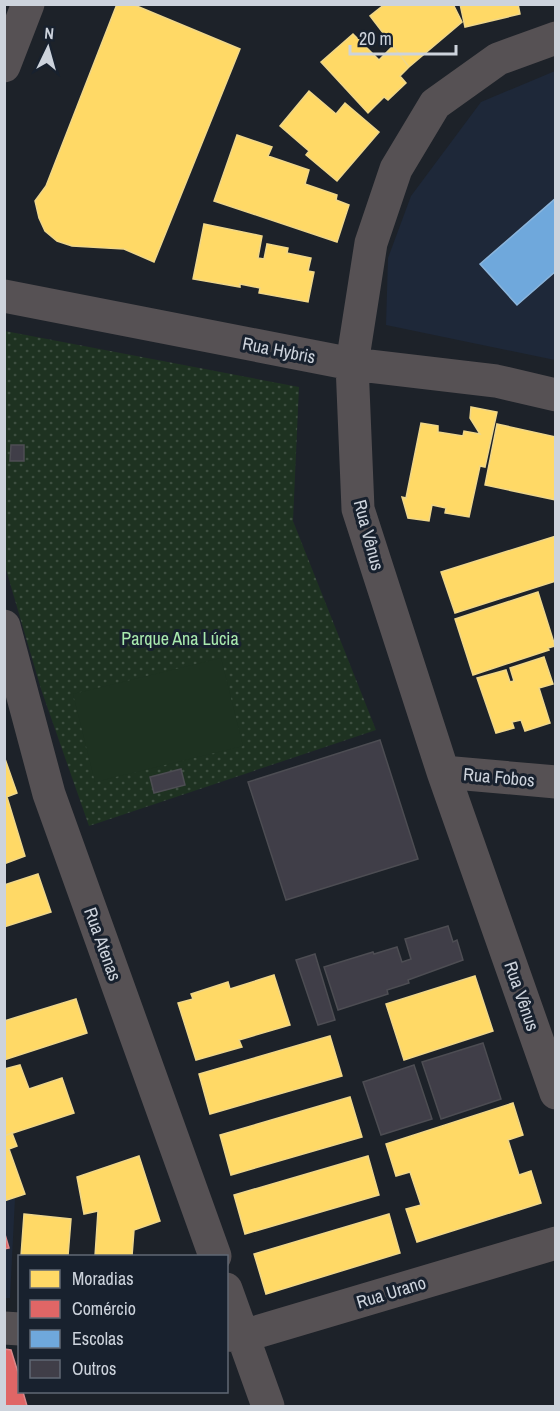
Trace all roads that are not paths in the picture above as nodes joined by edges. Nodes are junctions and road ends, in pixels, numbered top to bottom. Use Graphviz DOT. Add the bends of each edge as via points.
graph roads {
  1 [pos="28,4"];
  2 [pos="555,38"];
  3 [pos="4,66"];
  4 [pos="4,296"];
  5 [pos="352,364"];
  6 [pos="555,395"];
  7 [pos="4,626"];
  8 [pos="443,772"];
  9 [pos="555,782"];
  10 [pos="555,1093"];
  11 [pos="555,1243"];
  12 [pos="214,1255"];
  13 [pos="228,1299"];
  14 [pos="235,1335"];
  15 [pos="268,1407"];
  1 -- 3 [label="street"];
  2 -- 5 [label="street, Rua Vênus" via="498,59 435,104 396,170 371,243"];
  4 -- 5 [label="street, Rua Hybris"];
  5 -- 6 [label="street, Rua Hybris" via="496,381"];
  5 -- 8 [label="street, Rua Vênus" via="358,509"];
  7 -- 12 [label="street, Rua Atenas" via="49,794"];
  8 -- 9 [label="street, Rua Fobos"];
  8 -- 10 [label="street, Rua Vênus"];
  11 -- 14 [label="street, Rua Urano"];
  13 -- 14 [label="street"];
  14 -- 15 [label="street"];
}
